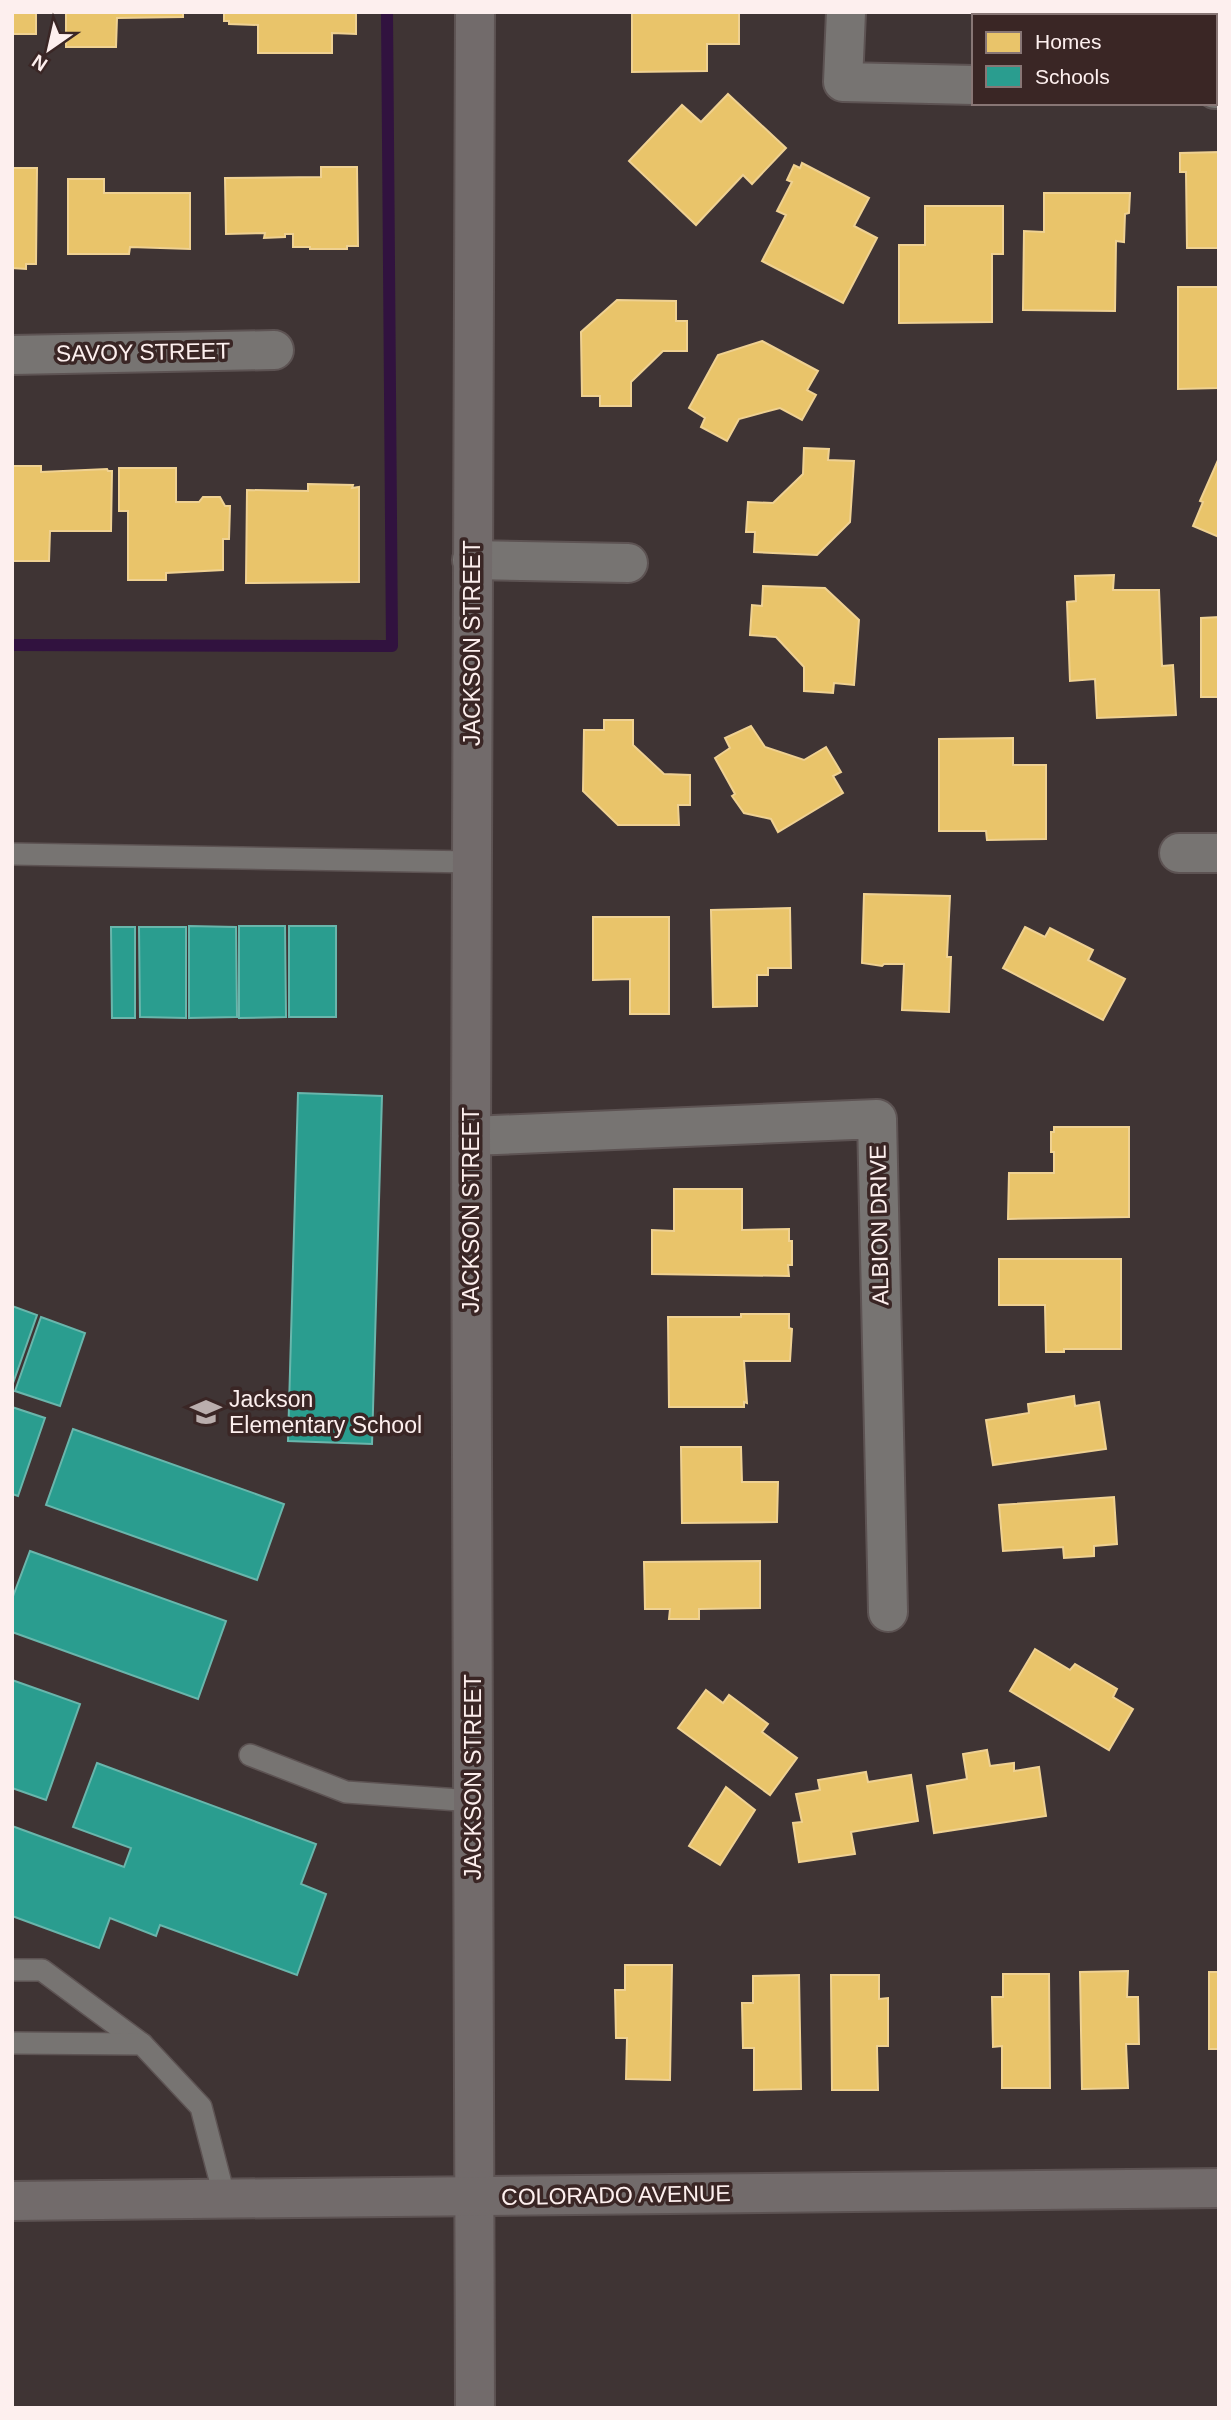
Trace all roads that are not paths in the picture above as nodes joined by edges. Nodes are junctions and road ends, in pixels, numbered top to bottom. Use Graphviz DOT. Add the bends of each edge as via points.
graph roads {
  1 [pos="475,12"];
  2 [pos="846,12"];
  3 [pos="972,85"];
  4 [pos="274,350"];
  5 [pos="12,355"];
  6 [pos="472,560"];
  7 [pos="628,563"];
  8 [pos="1179,853"];
  9 [pos="1219,853"];
  10 [pos="12,854"];
  11 [pos="472,862"];
  12 [pos="471,1136"];
  13 [pos="888,1612"];
  14 [pos="250,1755"];
  15 [pos="473,1801"];
  16 [pos="12,1970"];
  17 [pos="12,2043"];
  18 [pos="142,2044"];
  19 [pos="1219,2188"];
  20 [pos="475,2197"];
  21 [pos="225,2199"];
  22 [pos="12,2201"];
  23 [pos="475,2408"];
  1 -- 6 [label="main road, JACKSON STREET"];
  2 -- 3 [label="street" via="843,82"];
  4 -- 5 [label="street, SAVOY STREET"];
  6 -- 7 [label="street"];
  6 -- 11 [label="main road, JACKSON STREET"];
  8 -- 9 [label="street"];
  10 -- 11 [label="lane"];
  11 -- 12 [label="main road, JACKSON STREET"];
  12 -- 13 [label="street, ALBION DRIVE" via="877,1119"];
  12 -- 15 [label="main road, JACKSON STREET"];
  14 -- 15 [label="lane" via="345,1792"];
  15 -- 20 [label="main road, JACKSON STREET"];
  16 -- 18 [label="lane" via="42,1970"];
  17 -- 18 [label="lane"];
  18 -- 21 [label="lane" via="201,2107"];
  19 -- 20 [label="main road, COLORADO AVENUE"];
  20 -- 21 [label="main road, COLORADO AVENUE"];
  20 -- 23 [label="main road, JACKSON STREET"];
  21 -- 22 [label="main road, COLORADO AVENUE"];
}
